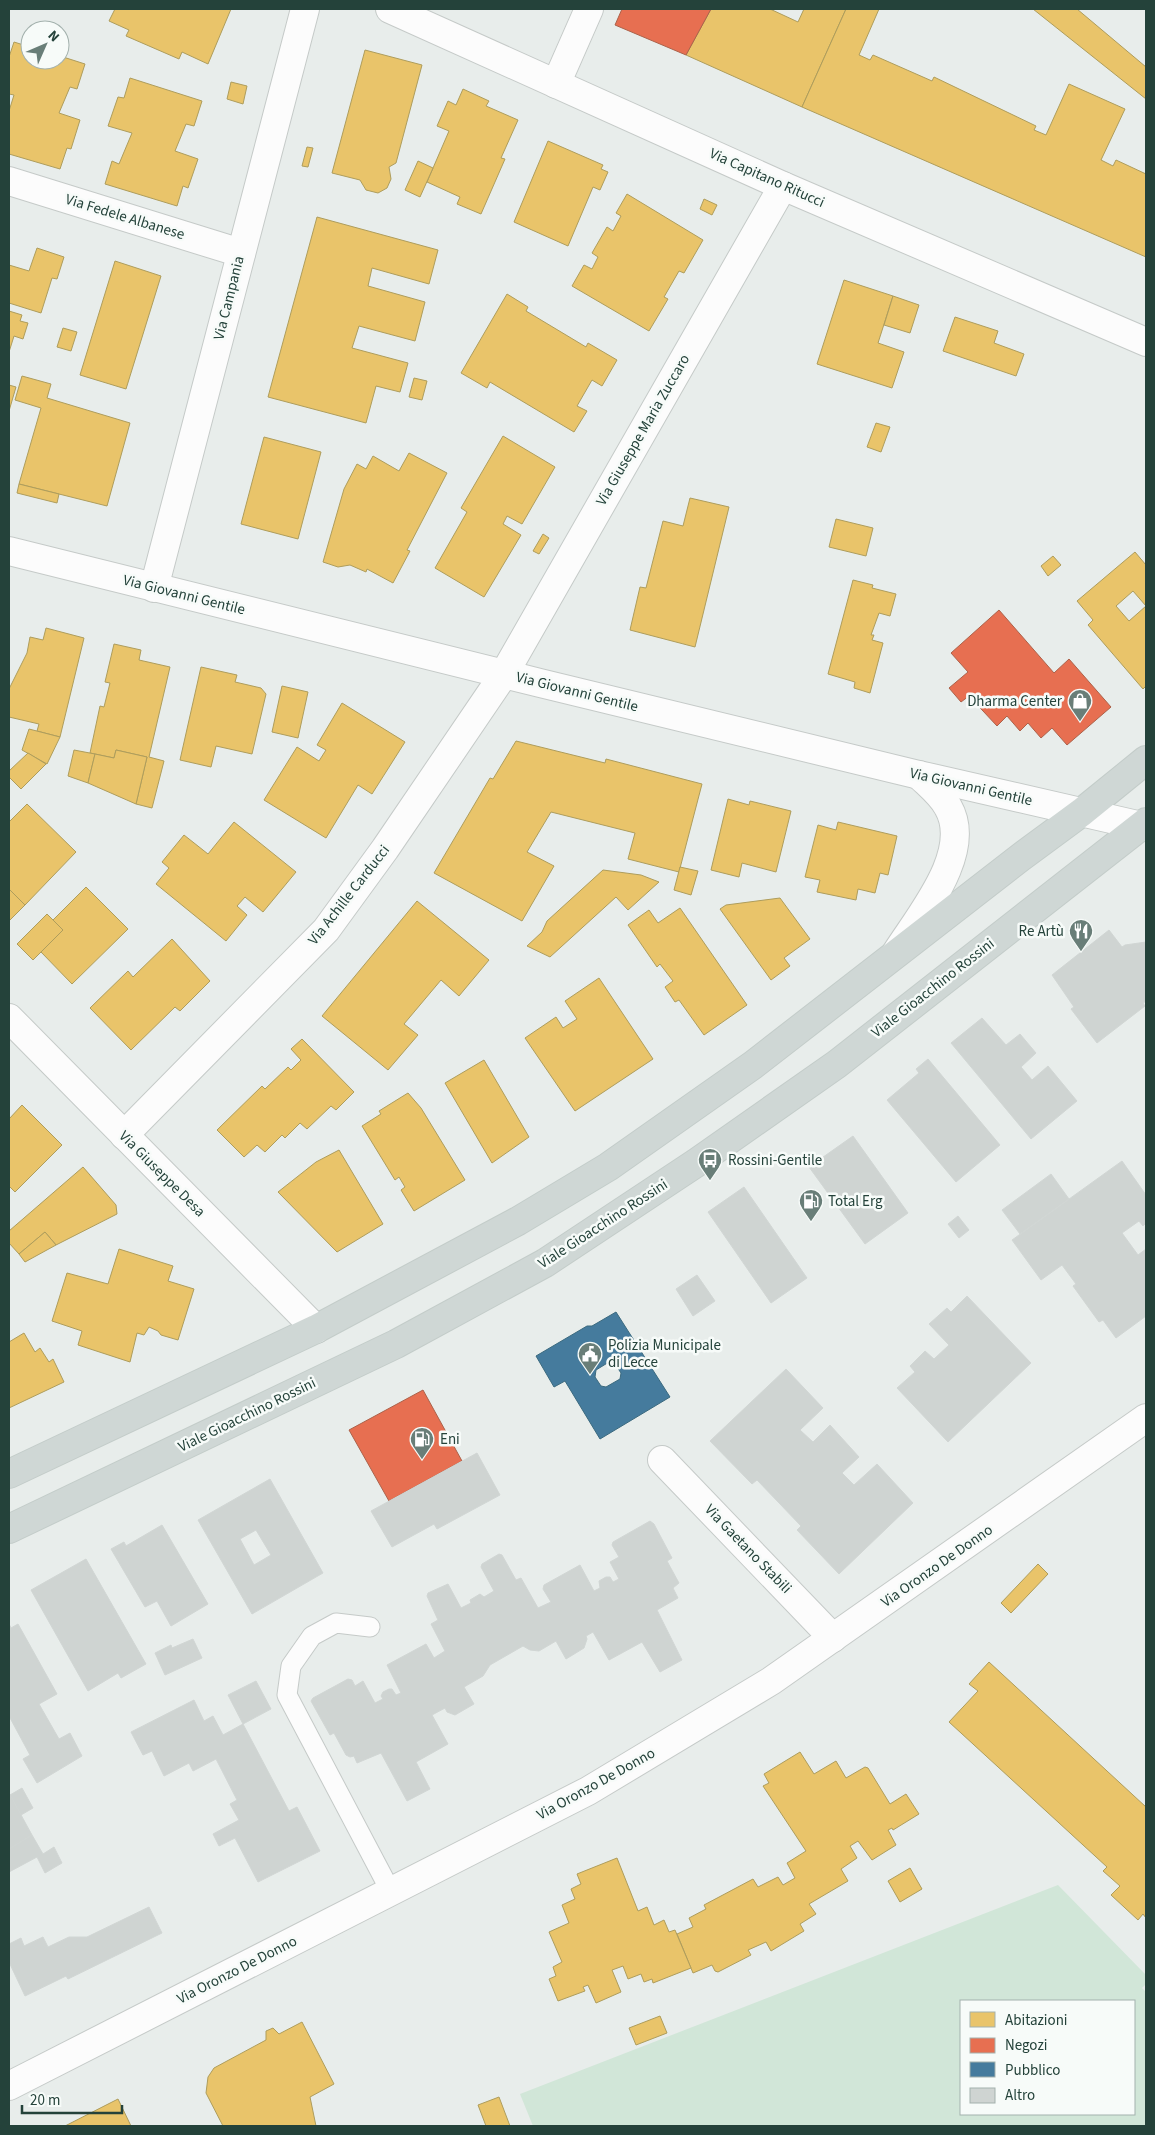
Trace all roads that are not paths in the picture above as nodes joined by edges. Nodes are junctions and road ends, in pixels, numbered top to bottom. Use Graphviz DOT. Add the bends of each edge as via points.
graph roads {
  1 [pos="305,9"];
  2 [pos="390,9"];
  3 [pos="589,9"];
  4 [pos="556,84"];
  5 [pos="9,181"];
  6 [pos="783,186"];
  7 [pos="240,253"];
  8 [pos="1146,342"];
  9 [pos="9,551"];
  10 [pos="154,588"];
  11 [pos="504,674"];
  12 [pos="1146,760"];
  13 [pos="919,775"];
  14 [pos="1082,812"];
  15 [pos="1145,825"];
  16 [pos="893,958"];
  17 [pos="9,1018"];
  18 [pos="124,1136"];
  19 [pos="316,1329"];
  20 [pos="1146,1418"];
  21 [pos="662,1460"];
  22 [pos="9,1474"];
  23 [pos="9,1529"];
  24 [pos="370,1627"];
  25 [pos="833,1638"];
  26 [pos="391,1892"];
  27 [pos="9,2086"];
  1 -- 7 [label="street, Via Campania"];
  2 -- 4 [label="street, Via Capitano Ritucci"];
  3 -- 4 [label="street"];
  4 -- 6 [label="street, Via Capitano Ritucci"];
  5 -- 7 [label="street, Via Fedele Albanese"];
  6 -- 8 [label="street, Via Capitano Ritucci"];
  6 -- 11 [label="street, Via Giuseppe Maria Zuccaro"];
  7 -- 10 [label="street, Via Campania"];
  9 -- 10 [label="street, Via Giovanni Gentile"];
  10 -- 11 [label="street, Via Giovanni Gentile"];
  11 -- 13 [label="street, Via Giovanni Gentile"];
  11 -- 18 [label="street, Via Achille Carducci" via="386,849 326,930"];
  12 -- 14 [label="main road"];
  13 -- 14 [label="street, Via Giovanni Gentile"];
  13 -- 16 [label="street" via="948,806 956,836 953,857 936,890"];
  14 -- 15 [label="street, Via Giovanni Gentile"];
  14 -- 16 [label="main road"];
  15 -- 23 [label="main road, Viale Gioacchino Rossini" via="837,1064 545,1263 396,1344"];
  16 -- 19 [label="main road" via="752,1065 608,1167 518,1221"];
  17 -- 18 [label="street, Via Giuseppe Desa"];
  18 -- 19 [label="street, Via Giuseppe Desa"];
  19 -- 22 [label="main road"];
  20 -- 25 [label="street, Via Oronzo De Donno"];
  21 -- 25 [label="street, Via Gaetano Stabili"];
  24 -- 26 [label="lane" via="336,1623 312,1636 290,1666 287,1695"];
  25 -- 26 [label="street, Via Oronzo De Donno" via="771,1681 588,1791"];
  26 -- 27 [label="street, Via Oronzo De Donno"];
}
